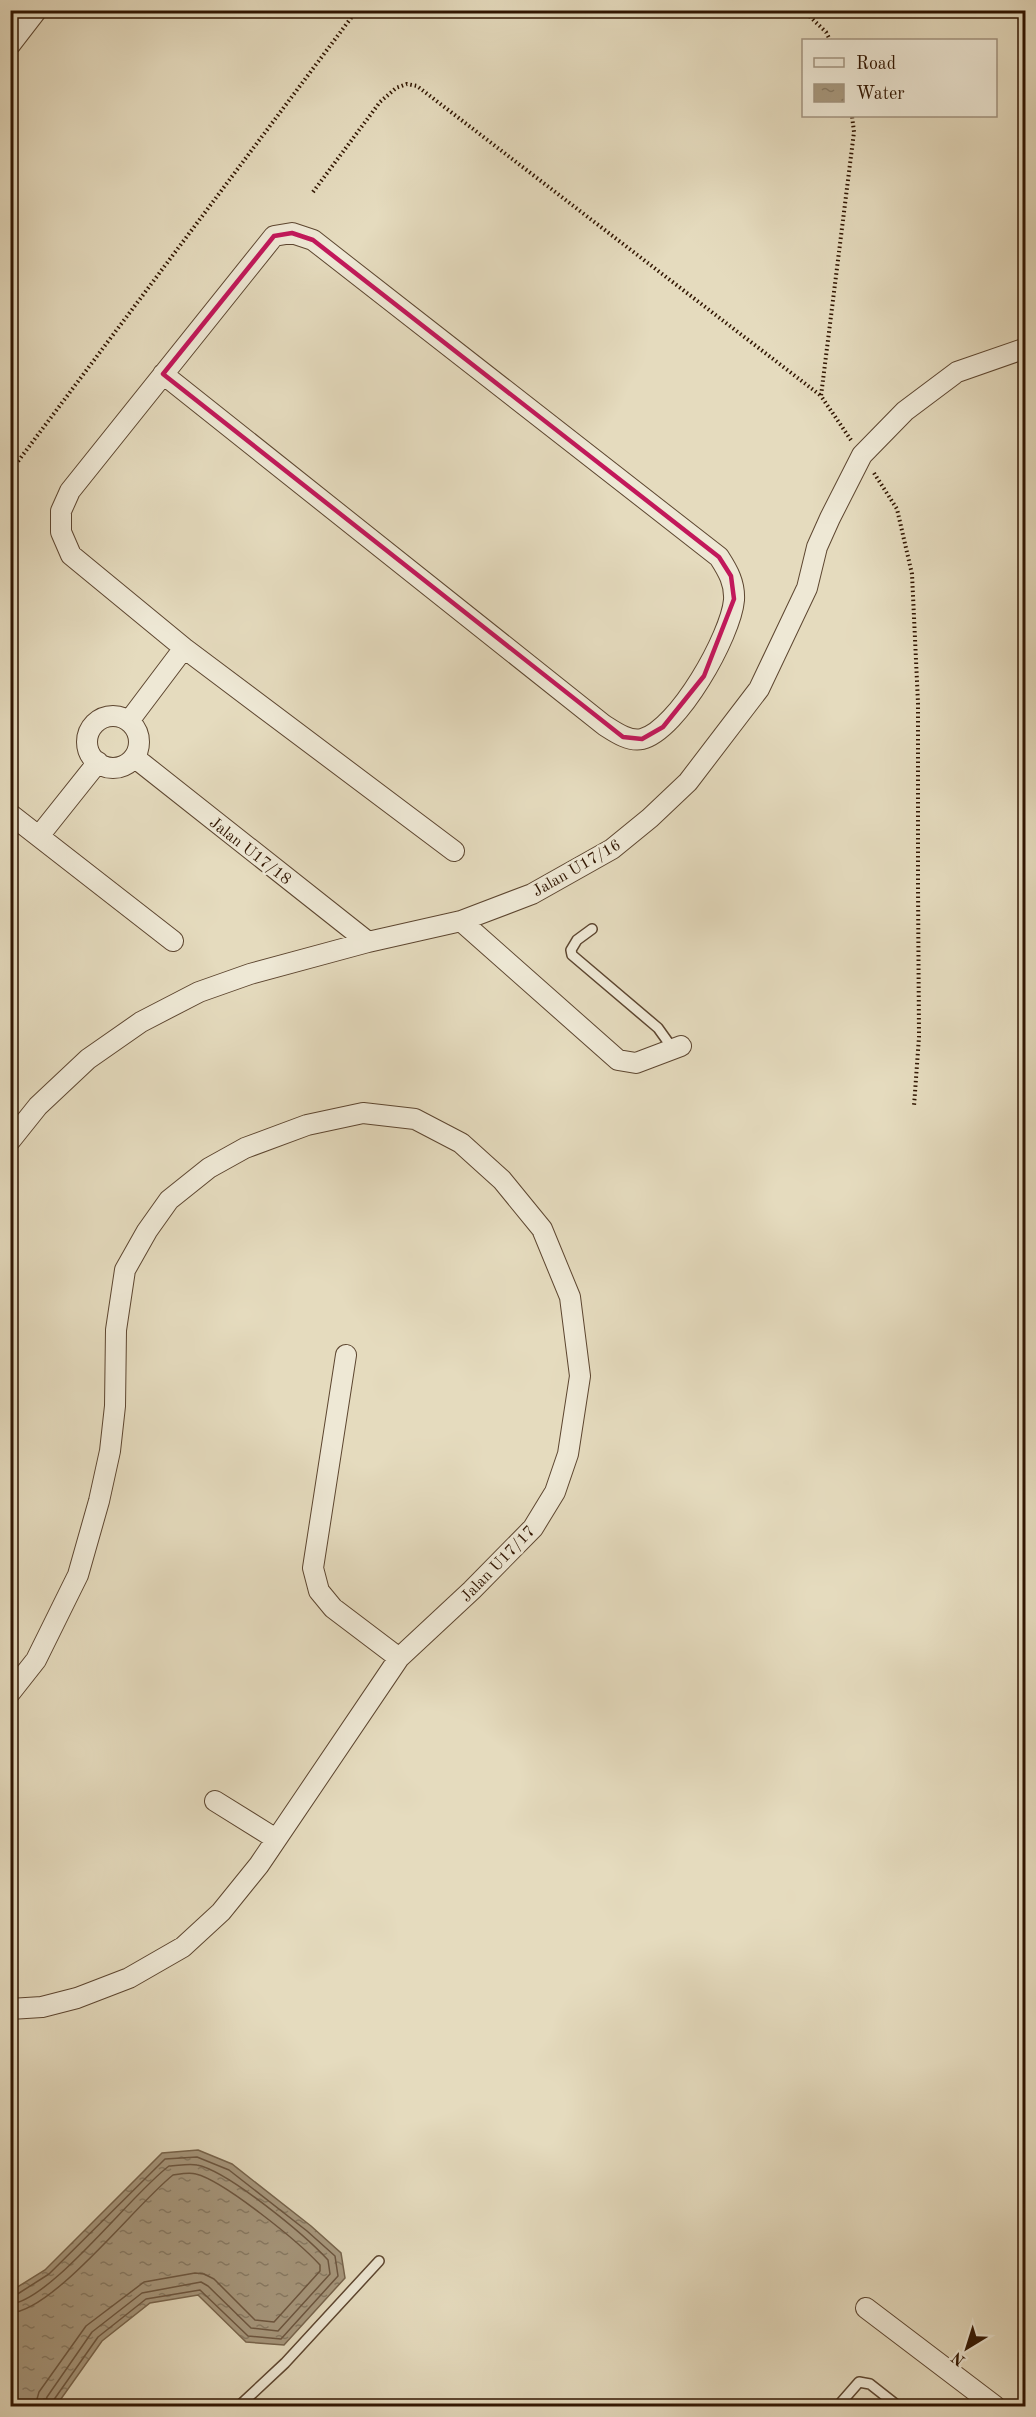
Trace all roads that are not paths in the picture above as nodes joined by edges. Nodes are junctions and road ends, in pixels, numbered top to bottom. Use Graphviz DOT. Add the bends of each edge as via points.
graph roads {
  1 [pos="37,10"];
  2 [pos="10,45"];
  3 [pos="1026,348"];
  4 [pos="163,374"];
  5 [pos="184,648"];
  6 [pos="129,721"];
  7 [pos="134,757"];
  8 [pos="98,762"];
  9 [pos="10,814"];
  10 [pos="39,836"];
  11 [pos="453,851"];
  12 [pos="461,921"];
  13 [pos="592,929"];
  14 [pos="173,941"];
  15 [pos="368,942"];
  16 [pos="677,1048"];
  17 [pos="10,1141"];
  18 [pos="346,1355"];
  19 [pos="399,1658"];
  20 [pos="10,1693"];
  21 [pos="215,1801"];
  22 [pos="276,1839"];
  23 [pos="10,2009"];
  24 [pos="379,2261"];
  25 [pos="866,2308"];
  26 [pos="990,2405"];
  27 [pos="239,2406"];
  28 [pos="838,2406"];
  29 [pos="898,2406"];
  1 -- 2 [label="street"];
  3 -- 12 [label="street, Jalan U17/16" via="957,372 905,411 862,455 817,547 807,588 759,689 688,782 612,849 532,894"];
  4 -- 4 [label="street" via="274,236 292,233 313,240 719,557 731,576 734,599 729,622 704,676 663,728 642,739 623,737"];
  4 -- 5 [label="street" via="70,491 62,511 61,532 71,555"];
  5 -- 6 [label="street"];
  5 -- 11 [label="street"];
  6 -- 7 [label="street" via="139,742"];
  6 -- 8 [label="street" via="121,717 103,718 90,730 88,747"];
  7 -- 8 [label="street" via="121,766"];
  7 -- 15 [label="street, Jalan U17/18"];
  8 -- 10 [label="street"];
  9 -- 10 [label="street"];
  10 -- 14 [label="street"];
  12 -- 15 [label="street, Jalan U17/16"];
  12 -- 16 [label="street" via="618,1060 636,1063"];
  13 -- 16 [label="lane" via="573,945 572,955"];
  15 -- 17 [label="street, Jalan U17/16" via="250,974 199,992 141,1022 88,1059 38,1106"];
  18 -- 19 [label="street" via="313,1568 319,1591 333,1608"];
  19 -- 20 [label="street, Jalan U17/17" via="533,1528 555,1492 568,1454 580,1376 570,1297 542,1229 502,1180 461,1143 415,1119 363,1113 307,1125 245,1148 169,1200 147,1231 125,1270 116,1330 110,1451 78,1575 36,1660"];
  19 -- 22 [label="street, Jalan U17/17"];
  21 -- 22 [label="street"];
  22 -- 23 [label="street, Jalan U17/17" via="221,1912 183,1947 129,1978 77,1998 42,2007"];
  24 -- 27 [label="lane" via="285,2363"];
  25 -- 26 [label="street"];
  28 -- 29 [label="lane" via="860,2382 870,2384"];
}
